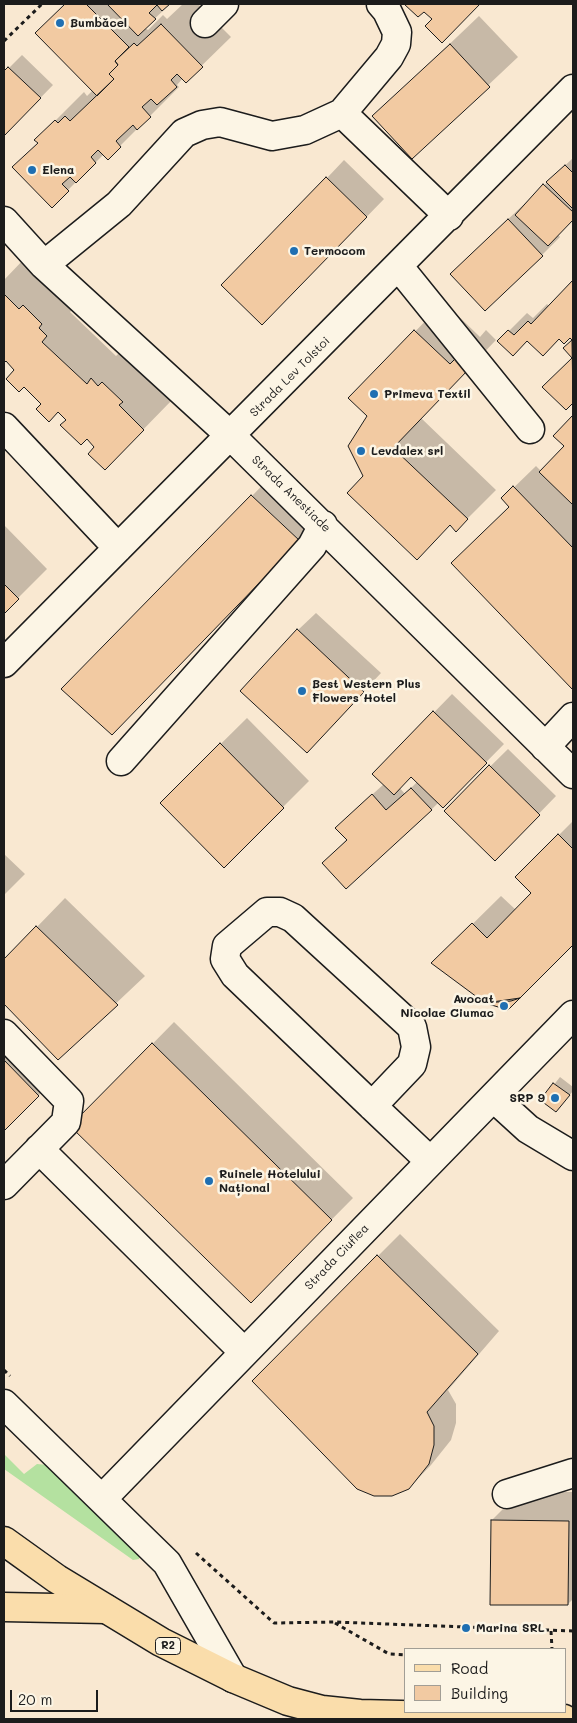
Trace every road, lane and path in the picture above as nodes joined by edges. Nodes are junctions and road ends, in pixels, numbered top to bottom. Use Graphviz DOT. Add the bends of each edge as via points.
graph roads {
  1 [pos="42,4"];
  2 [pos="224,4"];
  3 [pos="381,4"];
  4 [pos="205,23"];
  5 [pos="4,41"];
  6 [pos="573,89"];
  7 [pos="342,113"];
  8 [pos="449,216"];
  9 [pos="4,221"];
  10 [pos="44,265"];
  11 [pos="399,267"];
  12 [pos="4,427"];
  13 [pos="530,429"];
  14 [pos="232,436"];
  15 [pos="323,526"];
  16 [pos="118,548"];
  17 [pos="4,663"];
  18 [pos="573,717"];
  19 [pos="544,747"];
  20 [pos="121,761"];
  21 [pos="573,774"];
  22 [pos="573,1016"];
  23 [pos="4,1034"];
  24 [pos="494,1098"];
  25 [pos="372,1106"];
  26 [pos="39,1149"];
  27 [pos="573,1156"];
  28 [pos="430,1161"];
  29 [pos="4,1185"];
  30 [pos="244,1352"];
  31 [pos="4,1370"];
  32 [pos="10,1393"];
  33 [pos="573,1473"];
  34 [pos="508,1494"];
  35 [pos="102,1499"];
  36 [pos="4,1541"];
  37 [pos="189,1546"];
  38 [pos="4,1607"];
  39 [pos="106,1609"];
  40 [pos="334,1622"];
  41 [pos="551,1630"];
  42 [pos="573,1631"];
  43 [pos="552,1648"];
  44 [pos="404,1655"];
  45 [pos="233,1678"];
  46 [pos="564,1719"];
  1 -- 5 [label="path"];
  2 -- 4 [label="street"];
  3 -- 7 [label="street" via="397,32 396,44"];
  6 -- 8 [label="street, Strada Lev Tolstoi"];
  7 -- 8 [label="street"];
  7 -- 10 [label="street" via="305,130 272,136 220,122 184,133 119,204"];
  8 -- 11 [label="street, Strada Lev Tolstoi"];
  9 -- 10 [label="street, Strada Anestiade"];
  10 -- 14 [label="street, Strada Anestiade"];
  11 -- 13 [label="street"];
  11 -- 14 [label="street, Strada Lev Tolstoi"];
  12 -- 16 [label="street"];
  14 -- 15 [label="street, Strada Anestiade"];
  14 -- 16 [label="street, Strada Lev Tolstoi"];
  15 -- 19 [label="street, Strada Anestiade"];
  15 -- 20 [label="street" via="312,546"];
  16 -- 17 [label="street, Strada Lev Tolstoi"];
  18 -- 19 [label="street"];
  19 -- 21 [label="street, Strada Anestiade"];
  22 -- 24 [label="street, Strada Ciuflea"];
  23 -- 26 [label="street" via="69,1101 66,1122"];
  24 -- 27 [label="street" via="528,1129"];
  24 -- 28 [label="street, Strada Ciuflea"];
  25 -- 25 [label="street" via="412,1064 416,1046 412,1027 293,918 280,912 267,912 228,946 225,959 235,975"];
  25 -- 28 [label="street"];
  26 -- 29 [label="street"];
  26 -- 30 [label="street"];
  28 -- 30 [label="street, Strada Ciuflea"];
  30 -- 35 [label="street, Strada Ciuflea"];
  31 -- 32 [label="path"];
  32 -- 35 [label="street"];
  33 -- 34 [label="street"];
  35 -- 45 [label="street" via="167,1563"];
  36 -- 39 [label="main road, R2"];
  37 -- 40 [label="path" via="274,1623"];
  38 -- 39 [label="main road"];
  39 -- 45 [label="main road, R2" via="161,1642"];
  40 -- 41 [label="path"];
  40 -- 44 [label="path" via="389,1654"];
  41 -- 42 [label="path"];
  41 -- 43 [label="path"];
  45 -- 46 [label="main road, R2" via="288,1701 322,1710 404,1716"];
}
